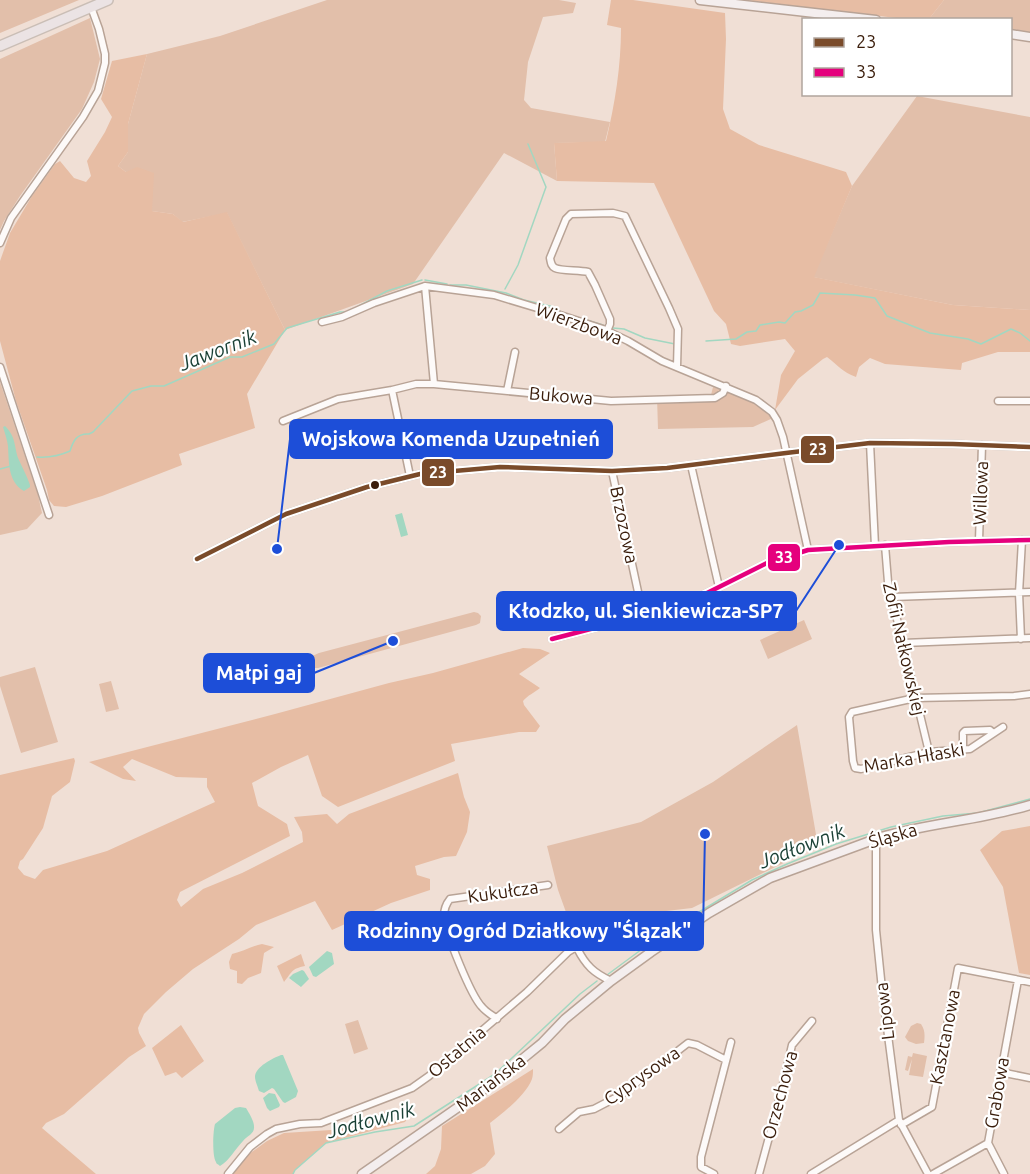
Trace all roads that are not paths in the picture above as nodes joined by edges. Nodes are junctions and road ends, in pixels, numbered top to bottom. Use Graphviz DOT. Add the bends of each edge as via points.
graph roads {
  1 [pos="108,0"];
  2 [pos="700,0"];
  3 [pos="91,7"];
  4 [pos="858,18"];
  5 [pos="1012,34"];
  6 [pos="1030,37"];
  7 [pos="0,46"];
  8 [pos="0,243"];
  9 [pos="425,286"];
  10 [pos="322,322"];
  11 [pos="607,332"];
  12 [pos="515,352"];
  13 [pos="0,367"];
  14 [pos="677,368"];
  15 [pos="434,384"];
  16 [pos="726,386"];
  17 [pos="392,390"];
  18 [pos="507,391"];
  19 [pos="998,401"];
  20 [pos="1030,401"];
  21 [pos="283,421"];
  22 [pos="870,443"];
  23 [pos="982,445"];
  24 [pos="1030,447"];
  25 [pos="786,453"];
  26 [pos="691,465"];
  27 [pos="612,471"];
  28 [pos="410,476"];
  29 [pos="49,515"];
  30 [pos="1022,540"];
  31 [pos="1030,540"];
  32 [pos="980,541"];
  33 [pos="885,545"];
  34 [pos="875,546"];
  35 [pos="808,550"];
  36 [pos="197,559"];
  37 [pos="719,587"];
  38 [pos="1030,592"];
  39 [pos="1019,593"];
  40 [pos="892,597"];
  41 [pos="643,615"];
  42 [pos="1030,638"];
  43 [pos="552,639"];
  44 [pos="1021,639"];
  45 [pos="903,643"];
  46 [pos="1030,694"];
  47 [pos="915,698"];
  48 [pos="1003,727"];
  49 [pos="993,733"];
  50 [pos="963,750"];
  51 [pos="928,752"];
  52 [pos="1030,805"];
  53 [pos="876,839"];
  54 [pos="548,885"];
  55 [pos="621,926"];
  56 [pos="577,948"];
  57 [pos="1018,980"];
  58 [pos="611,981"];
  59 [pos="1030,982"];
  60 [pos="496,1019"];
  61 [pos="812,1021"];
  62 [pos="731,1042"];
  63 [pos="726,1060"];
  64 [pos="1000,1072"];
  65 [pos="1030,1078"];
  66 [pos="900,1123"];
  67 [pos="559,1129"];
  68 [pos="988,1143"];
  69 [pos="228,1174"];
  70 [pos="362,1174"];
  71 [pos="714,1174"];
  72 [pos="759,1174"];
  73 [pos="811,1174"];
  74 [pos="930,1174"];
  75 [pos="1004,1174"];
  1 -- 3 [label="main road"];
  2 -- 4 [label="street"];
  3 -- 7 [label="main road"];
  3 -- 8 [label="street" via="105,54 98,91 11,218"];
  5 -- 6 [label="street"];
  9 -- 10 [label="street"];
  9 -- 11 [label="street, Wierzbowa" via="494,296"];
  9 -- 15 [label="street"];
  11 -- 14 [label="street, Wierzbowa"];
  11 -- 14 [label="street" via="610,319 588,272 552,265 550,258 571,214 625,216 678,329"];
  12 -- 18 [label="street"];
  13 -- 29 [label="street"];
  14 -- 16 [label="street, Wierzbowa"];
  15 -- 17 [label="street, Bukowa"];
  15 -- 18 [label="street, Bukowa"];
  16 -- 18 [label="street, Bukowa" via="715,398 611,400"];
  16 -- 25 [label="street, Wierzbowa" via="772,412"];
  17 -- 21 [label="street, Bukowa" via="338,399"];
  17 -- 28 [label="street"];
  19 -- 20 [label="street"];
  22 -- 23 [label="street"];
  22 -- 25 [label="street"];
  22 -- 34 [label="street"];
  23 -- 24 [label="street"];
  23 -- 32 [label="street, Willowa"];
  25 -- 26 [label="street"];
  25 -- 35 [label="street, Wierzbowa"];
  26 -- 27 [label="street"];
  26 -- 37 [label="street"];
  27 -- 28 [label="street" via="500,467"];
  27 -- 41 [label="street, Brzozowa"];
  28 -- 36 [label="street" via="286,514"];
  30 -- 31 [label="street"];
  30 -- 32 [label="street"];
  30 -- 39 [label="street"];
  32 -- 33 [label="street"];
  33 -- 34 [label="street"];
  33 -- 40 [label="street, Zofii Nałkowskiej"];
  34 -- 35 [label="street"];
  35 -- 37 [label="street" via="767,563"];
  37 -- 41 [label="street" via="683,605"];
  38 -- 39 [label="street"];
  39 -- 40 [label="street"];
  39 -- 44 [label="street"];
  40 -- 45 [label="street, Zofii Nałkowskiej"];
  41 -- 43 [label="street"];
  42 -- 44 [label="street"];
  44 -- 45 [label="street"];
  45 -- 47 [label="street, Zofii Nałkowskiej"];
  46 -- 47 [label="street"];
  47 -- 51 [label="street, Zofii Nałkowskiej"];
  47 -- 51 [label="street, Marka Hłaski" via="852,712 849,717 853,761 855,768 861,769"];
  48 -- 49 [label="street, Marka Hłaski"];
  49 -- 50 [label="street, Marka Hłaski"];
  49 -- 50 [label="street" via="965,731"];
  50 -- 51 [label="street, Marka Hłaski"];
  52 -- 53 [label="street, Śląska"];
  53 -- 58 [label="street, Śląska" via="770,878 709,913"];
  53 -- 66 [label="street, Lipowa" via="876,930"];
  54 -- 60 [label="street, Kukułcza" via="450,899 447,903 444,915 461,966 472,992"];
  55 -- 56 [label="street, Ostatnia"];
  56 -- 58 [label="street" via="595,973"];
  56 -- 60 [label="street, Ostatnia" via="568,951"];
  57 -- 59 [label="street, Kasztanowa"];
  57 -- 64 [label="street, Grabowa"];
  57 -- 66 [label="street, Kasztanowa" via="958,969 932,1107"];
  58 -- 70 [label="street, Mariańska" via="494,1083"];
  60 -- 69 [label="street, Ostatnia" via="412,1088 321,1123 276,1129 250,1148"];
  61 -- 72 [label="street, Orzechowa" via="792,1045"];
  62 -- 63 [label="street"];
  63 -- 67 [label="street, Cyprysowa" via="688,1043 621,1095 579,1112"];
  63 -- 71 [label="street" via="701,1157 701,1167"];
  64 -- 65 [label="street"];
  64 -- 68 [label="street, Grabowa"];
  66 -- 73 [label="street"];
  66 -- 74 [label="street, Lipowa"];
  68 -- 74 [label="street, Grabowa"];
  68 -- 75 [label="street"];
}
